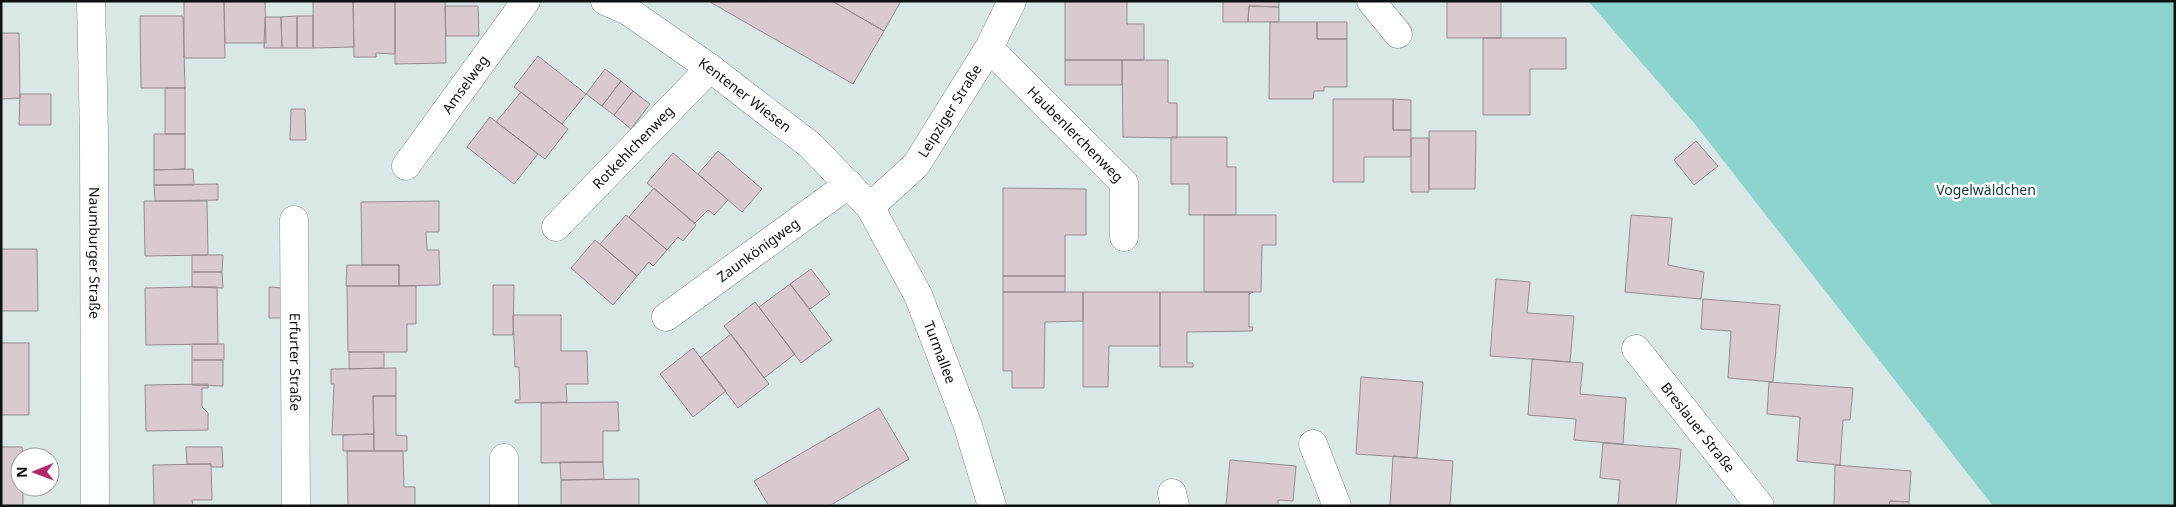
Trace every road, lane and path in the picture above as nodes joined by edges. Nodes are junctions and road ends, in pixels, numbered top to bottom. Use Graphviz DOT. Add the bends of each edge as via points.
graph roads {
  1 [pos="91,1"];
  2 [pos="526,1"];
  3 [pos="605,1"];
  4 [pos="1012,1"];
  5 [pos="1370,1"];
  6 [pos="1398,34"];
  7 [pos="989,48"];
  8 [pos="710,68"];
  9 [pos="406,166"];
  10 [pos="849,184"];
  11 [pos="870,207"];
  12 [pos="294,220"];
  13 [pos="556,227"];
  14 [pos="1124,237"];
  15 [pos="666,317"];
  16 [pos="1636,349"];
  17 [pos="1313,444"];
  18 [pos="504,458"];
  19 [pos="95,506"];
  20 [pos="296,506"];
  21 [pos="504,506"];
  22 [pos="992,506"];
  23 [pos="1337,506"];
  24 [pos="1760,506"];
  1 -- 19 [label="street, Naumburger Straße"];
  2 -- 9 [label="street, Amselweg"];
  3 -- 8 [label="street, Kentener Wiesen" via="628,11"];
  4 -- 7 [label="street, Leipziger Straße"];
  5 -- 6 [label="street"];
  7 -- 11 [label="street, Leipziger Straße" via="916,165"];
  7 -- 14 [label="street, Haubenlerchenweg" via="1124,183"];
  8 -- 10 [label="street, Kentener Wiesen" via="810,146"];
  8 -- 13 [label="street, Rotkehlchenweg"];
  10 -- 11 [label="street, Kentener Wiesen"];
  10 -- 15 [label="street, Zaunkönigweg"];
  11 -- 22 [label="street, Turmallee" via="918,295 968,426"];
  12 -- 20 [label="street, Erfurter Straße"];
  16 -- 24 [label="street, Breslauer Straße"];
  17 -- 23 [label="street"];
  18 -- 21 [label="street"];
}
